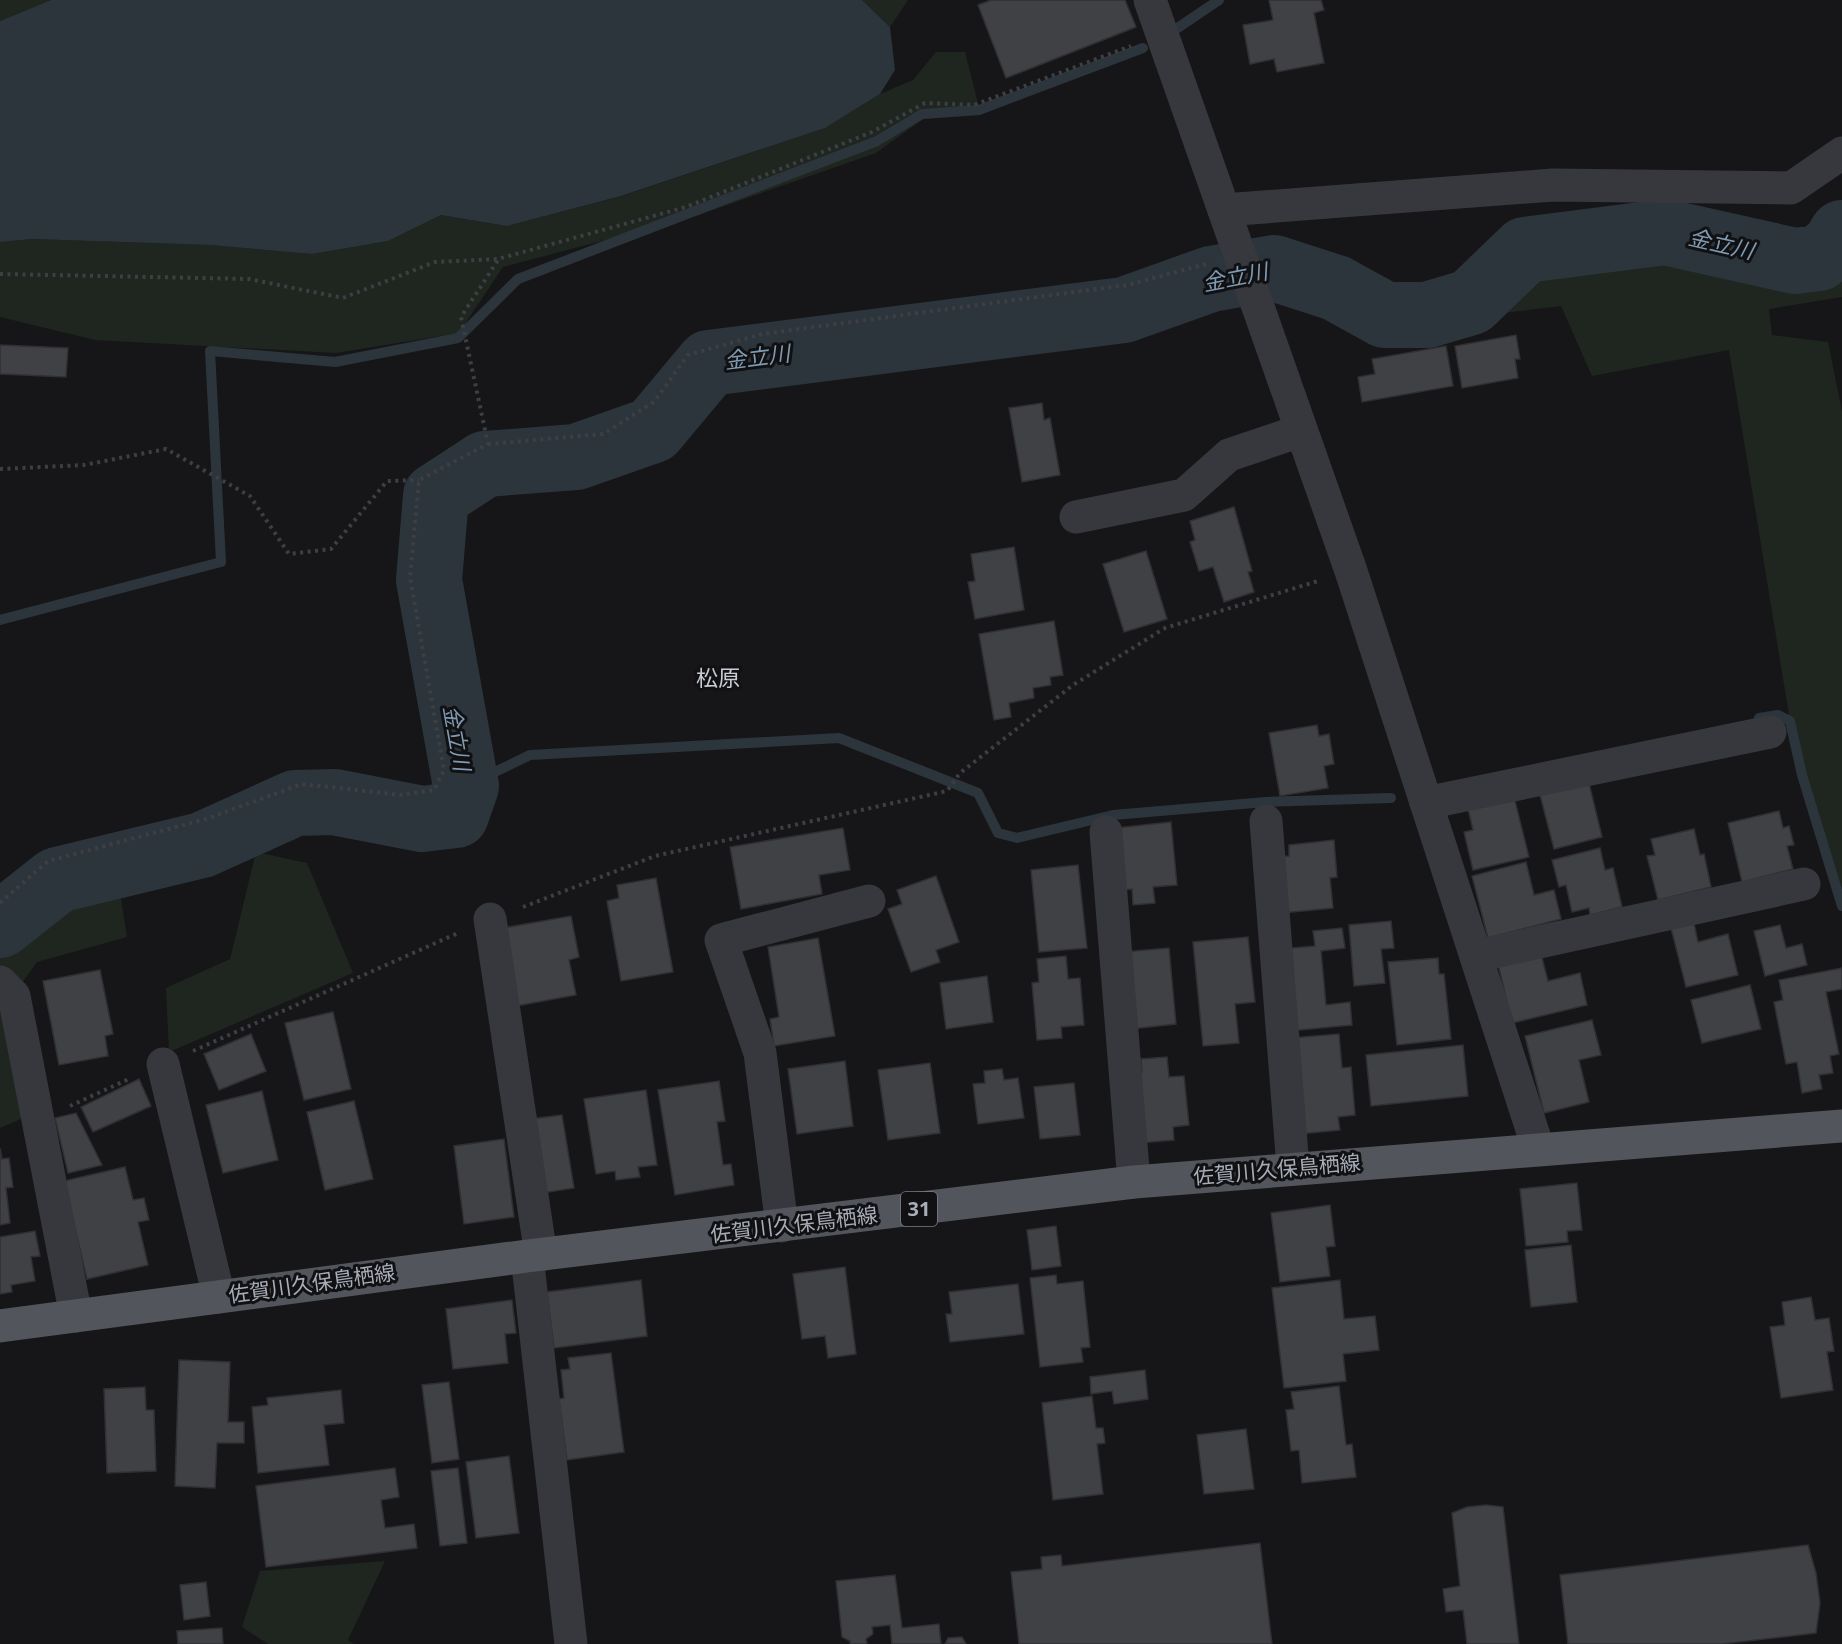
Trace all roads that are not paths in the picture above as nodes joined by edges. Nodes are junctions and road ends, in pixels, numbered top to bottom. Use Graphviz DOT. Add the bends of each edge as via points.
graph roads {
  1 [pos="1150,0"];
  2 [pos="1842,153"];
  3 [pos="1224,210"];
  4 [pos="1300,431"];
  5 [pos="1076,517"];
  6 [pos="1770,732"];
  7 [pos="1426,802"];
  8 [pos="1266,821"];
  9 [pos="1106,832"];
  10 [pos="1804,884"];
  11 [pos="869,901"];
  12 [pos="490,919"];
  13 [pos="1476,956"];
  14 [pos="0,982"];
  15 [pos="163,1064"];
  16 [pos="1842,1126"];
  17 [pos="1538,1148"];
  18 [pos="1293,1168"];
  19 [pos="1134,1182"];
  20 [pos="782,1226"];
  21 [pos="534,1255"];
  22 [pos="219,1297"];
  23 [pos="76,1316"];
  24 [pos="0,1326"];
  25 [pos="571,1644"];
  1 -- 3 [label="street"];
  2 -- 3 [label="street" via="1791,188 1553,185"];
  3 -- 4 [label="street"];
  4 -- 5 [label="street" via="1229,455 1184,495"];
  4 -- 7 [label="street" via="1351,571"];
  6 -- 7 [label="street"];
  7 -- 13 [label="street"];
  8 -- 18 [label="street"];
  9 -- 19 [label="street"];
  10 -- 13 [label="street"];
  11 -- 20 [label="street" via="721,940 760,1053"];
  12 -- 21 [label="street"];
  13 -- 17 [label="street"];
  14 -- 23 [label="street" via="14,996"];
  15 -- 22 [label="street"];
  16 -- 17 [label="main road, 佐賀川久保鳥栖線 / 31"];
  17 -- 18 [label="main road, 佐賀川久保鳥栖線 / 31"];
  18 -- 19 [label="main road, 佐賀川久保鳥栖線 / 31"];
  19 -- 20 [label="main road, 佐賀川久保鳥栖線 / 31"];
  20 -- 21 [label="main road, 佐賀川久保鳥栖線 / 31"];
  21 -- 22 [label="main road, 佐賀川久保鳥栖線 / 31"];
  21 -- 25 [label="street"];
  22 -- 23 [label="main road, 佐賀川久保鳥栖線 / 31"];
  23 -- 24 [label="main road, 佐賀川久保鳥栖線 / 31"];
}
